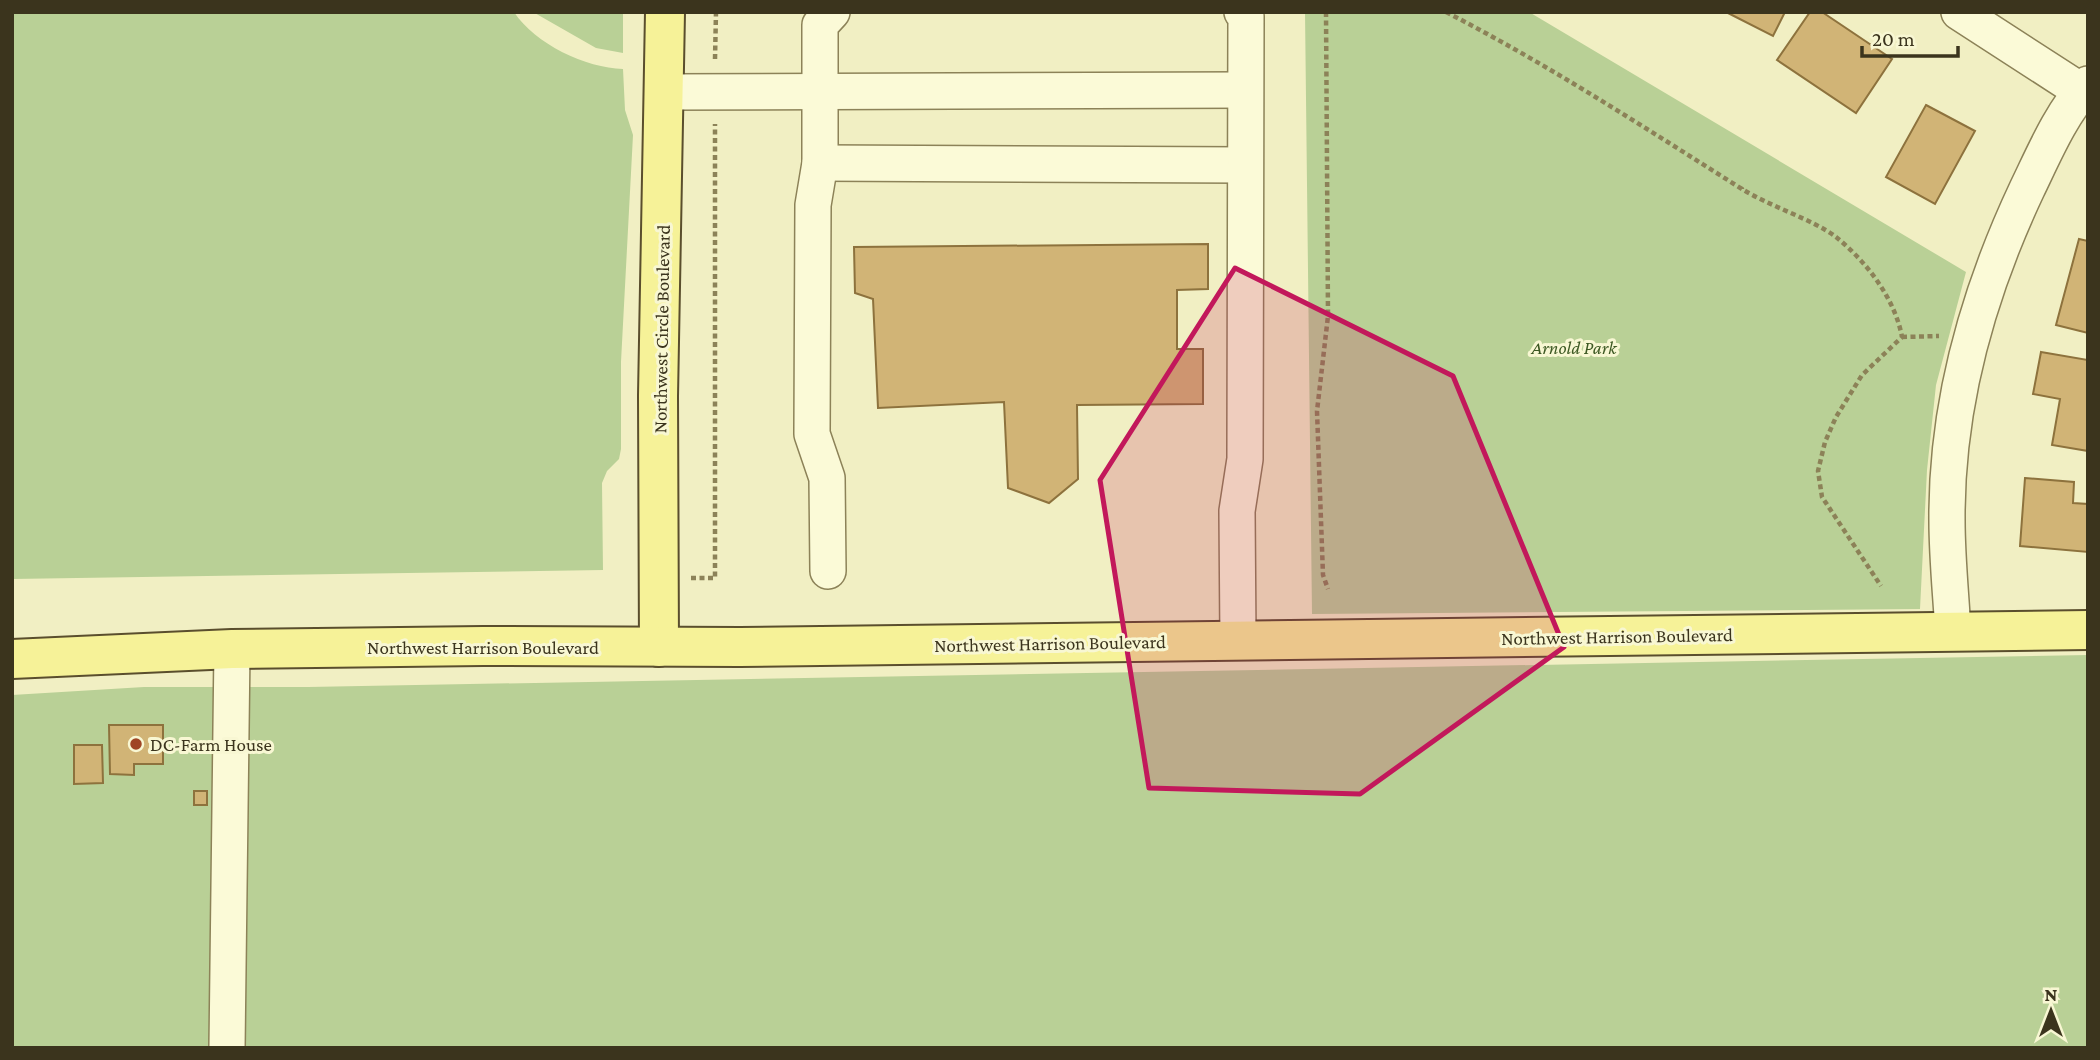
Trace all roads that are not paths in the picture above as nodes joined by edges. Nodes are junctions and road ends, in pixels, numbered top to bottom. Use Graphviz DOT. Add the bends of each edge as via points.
graph roads {
  1 [pos="665,12"];
  2 [pos="832,12"];
  3 [pos="1242,12"];
  4 [pos="1959,12"];
  5 [pos="2084,88"];
  6 [pos="1245,90"];
  7 [pos="819,91"];
  8 [pos="666,92"];
  9 [pos="820,163"];
  10 [pos="1245,165"];
  11 [pos="828,571"];
  12 [pos="2088,630"];
  13 [pos="1953,632"];
  14 [pos="1238,640"];
  15 [pos="659,647"];
  16 [pos="232,649"];
  17 [pos="12,659"];
  18 [pos="227,1048"];
  1 -- 8 [label="main road, Northwest Circle Boulevard"];
  2 -- 7 [label="street" via="820,25"];
  3 -- 6 [label="street" via="1246,16"];
  4 -- 5 [label="street"];
  5 -- 13 [label="street" via="2048,145 2021,202 1987,281 1968,350 1949,471"];
  6 -- 7 [label="street"];
  6 -- 10 [label="street"];
  7 -- 8 [label="street"];
  7 -- 9 [label="street"];
  8 -- 15 [label="main road, Northwest Circle Boulevard" via="658,396"];
  9 -- 10 [label="street"];
  9 -- 11 [label="street" via="813,205 812,434 827,478"];
  10 -- 14 [label="street" via="1245,459 1237,511"];
  12 -- 13 [label="main road, Northwest Harrison Boulevard"];
  13 -- 14 [label="main road, Northwest Harrison Boulevard"];
  14 -- 15 [label="main road, Northwest Harrison Boulevard"];
  15 -- 16 [label="main road, Northwest Harrison Boulevard"];
  16 -- 17 [label="main road, Northwest Harrison Boulevard"];
  16 -- 18 [label="street"];
}
